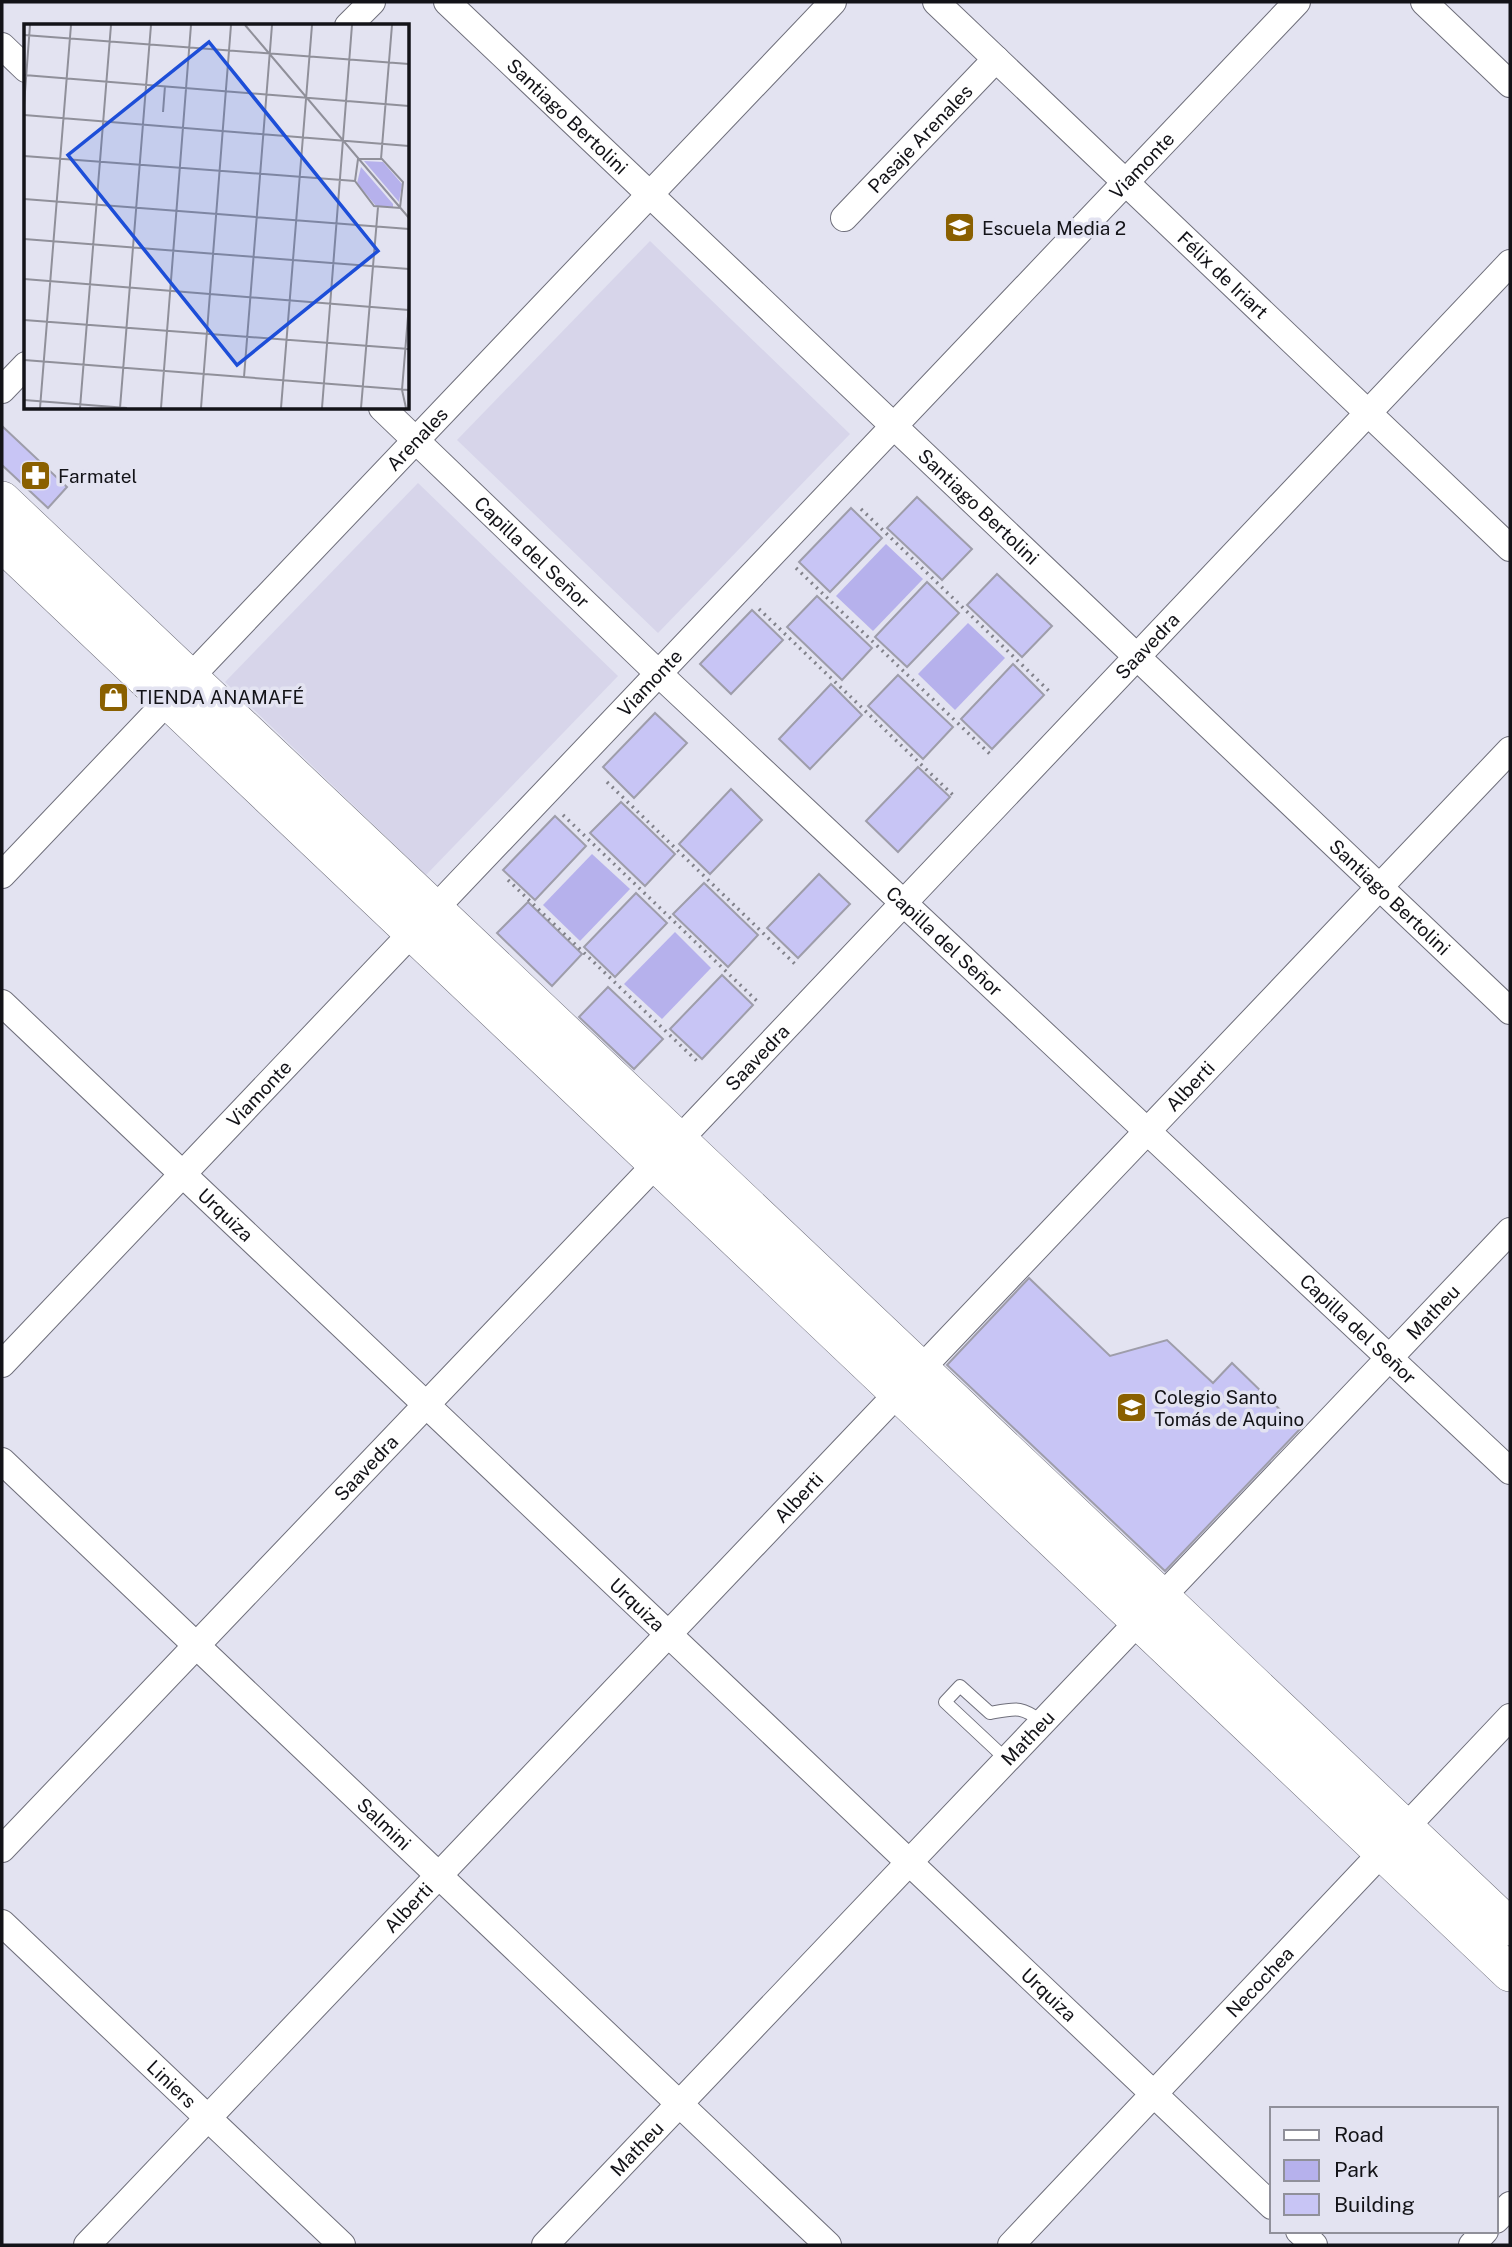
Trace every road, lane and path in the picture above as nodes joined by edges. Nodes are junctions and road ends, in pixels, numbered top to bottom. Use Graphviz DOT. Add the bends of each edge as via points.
graph roads {
  1 [pos="372,2"];
  2 [pos="447,2"];
  3 [pos="833,2"];
  4 [pos="936,2"];
  5 [pos="1297,2"];
  6 [pos="1424,2"];
  7 [pos="350,24"];
  8 [pos="2,46"];
  9 [pos="996,59"];
  10 [pos="24,67"];
  11 [pos="1510,84"];
  12 [pos="1126,183"];
  13 [pos="650,194"];
  14 [pos="844,218"];
  15 [pos="1510,263"];
  16 [pos="24,367"];
  17 [pos="2,390"];
  18 [pos="384,410"];
  19 [pos="1368,413"];
  20 [pos="894,426"];
  21 [pos="416,440"];
  22 [pos="2,500"];
  23 [pos="861,509"];
  24 [pos="2,543"];
  25 [pos="1510,548"];
  26 [pos="796,568"];
  27 [pos="759,609"];
  28 [pos="1137,657"];
  29 [pos="659,674"];
  30 [pos="179,689"];
  31 [pos="1051,693"];
  32 [pos="1510,750"];
  33 [pos="992,756"];
  34 [pos="607,782"];
  35 [pos="955,797"];
  36 [pos="563,815"];
  37 [pos="2,875"];
  38 [pos="508,880"];
  39 [pos="1379,887"];
  40 [pos="904,903"];
  41 [pos="424,921"];
  42 [pos="797,966"];
  43 [pos="2,1003"];
  44 [pos="759,1003"];
  45 [pos="1510,1011"];
  46 [pos="700,1064"];
  47 [pos="1147,1132"];
  48 [pos="668,1152"];
  49 [pos="183,1174"];
  50 [pos="1510,1231"];
  51 [pos="1390,1358"];
  52 [pos="2,1364"];
  53 [pos="910,1382"];
  54 [pos="426,1405"];
  55 [pos="2,1461"];
  56 [pos="1510,1471"];
  57 [pos="1151,1609"];
  58 [pos="669,1634"];
  59 [pos="196,1646"];
  60 [pos="1510,1717"];
  61 [pos="1043,1722"];
  62 [pos="1007,1760"];
  63 [pos="1395,1840"];
  64 [pos="2,1850"];
  65 [pos="910,1862"];
  66 [pos="439,1876"];
  67 [pos="2,1923"];
  68 [pos="1510,1927"];
  69 [pos="1510,1973"];
  70 [pos="1154,2094"];
  71 [pos="680,2104"];
  72 [pos="208,2118"];
  73 [pos="1270,2204"];
  74 [pos="1510,2205"];
  75 [pos="1498,2218"];
  76 [pos="1301,2233"];
  77 [pos="87,2245"];
  78 [pos="342,2245"];
  79 [pos="545,2245"];
  80 [pos="828,2245"];
  81 [pos="1011,2245"];
  82 [pos="1314,2245"];
  1 -- 7 [label="street"];
  2 -- 13 [label="street, Santiago Bertolini"];
  3 -- 13 [label="street, Arenales"];
  4 -- 9 [label="street, Félix de Iriart"];
  5 -- 12 [label="street, Viamonte"];
  6 -- 11 [label="street"];
  8 -- 10 [label="street"];
  9 -- 12 [label="street, Félix de Iriart"];
  9 -- 14 [label="street, Pasaje Arenales"];
  12 -- 19 [label="street, Félix de Iriart"];
  12 -- 20 [label="street, Viamonte"];
  13 -- 20 [label="street, Santiago Bertolini"];
  13 -- 21 [label="street, Arenales"];
  15 -- 19 [label="street, Saavedra"];
  16 -- 17 [label="street"];
  18 -- 21 [label="street, Capilla del Señor"];
  19 -- 25 [label="street, Félix de Iriart"];
  19 -- 28 [label="street, Saavedra"];
  20 -- 28 [label="street, Santiago Bertolini"];
  20 -- 29 [label="street, Viamonte"];
  21 -- 29 [label="street, Capilla del Señor"];
  21 -- 30 [label="street, Arenales"];
  22 -- 30 [label="main road"];
  23 -- 31 [label="path"];
  24 -- 30 [label="main road"];
  26 -- 33 [label="path"];
  27 -- 35 [label="path"];
  28 -- 39 [label="street, Santiago Bertolini"];
  28 -- 40 [label="street, Saavedra"];
  29 -- 40 [label="street, Capilla del Señor"];
  29 -- 41 [label="street, Viamonte"];
  30 -- 37 [label="street, Arenales"];
  30 -- 41 [label="main road"];
  32 -- 39 [label="street, Alberti"];
  34 -- 42 [label="path"];
  36 -- 44 [label="path"];
  38 -- 46 [label="path"];
  39 -- 45 [label="street, Santiago Bertolini"];
  39 -- 47 [label="street, Alberti"];
  40 -- 47 [label="street, Capilla del Señor"];
  40 -- 48 [label="street, Saavedra"];
  41 -- 48 [label="main road"];
  41 -- 49 [label="street, Viamonte"];
  43 -- 49 [label="street, Urquiza"];
  47 -- 51 [label="street, Capilla del Señor"];
  47 -- 53 [label="street, Alberti"];
  48 -- 53 [label="main road"];
  48 -- 54 [label="street, Saavedra"];
  49 -- 52 [label="street, Viamonte"];
  49 -- 54 [label="street, Urquiza"];
  50 -- 51 [label="street, Matheu"];
  51 -- 56 [label="street, Capilla del Señor"];
  51 -- 57 [label="street, Matheu"];
  53 -- 57 [label="main road"];
  53 -- 58 [label="street, Alberti"];
  54 -- 58 [label="street, Urquiza"];
  54 -- 59 [label="street, Saavedra"];
  55 -- 59 [label="street, Salmini"];
  57 -- 61 [label="street, Matheu"];
  57 -- 63 [label="main road"];
  58 -- 65 [label="street, Urquiza"];
  58 -- 66 [label="street, Alberti"];
  59 -- 64 [label="street, Saavedra"];
  59 -- 66 [label="street, Salmini"];
  60 -- 63 [label="street, Necochea"];
  61 -- 62 [label="street, Matheu"];
  61 -- 62 [label="lane" via="1017,1707 990,1713 960,1686 945,1702"];
  62 -- 65 [label="street, Matheu"];
  63 -- 68 [label="main road"];
  63 -- 69 [label="main road"];
  63 -- 70 [label="street, Necochea"];
  65 -- 70 [label="street, Urquiza"];
  65 -- 71 [label="street, Matheu"];
  66 -- 71 [label="street, Salmini"];
  66 -- 72 [label="street, Alberti"];
  67 -- 72 [label="street, Liniers"];
  70 -- 73 [label="street, Urquiza"];
  70 -- 81 [label="street, Necochea"];
  71 -- 79 [label="street, Matheu"];
  71 -- 80 [label="street, Salmini"];
  72 -- 77 [label="street, Alberti"];
  72 -- 78 [label="street, Liniers"];
  74 -- 75 [label="street"];
  76 -- 82 [label="street"];
}
